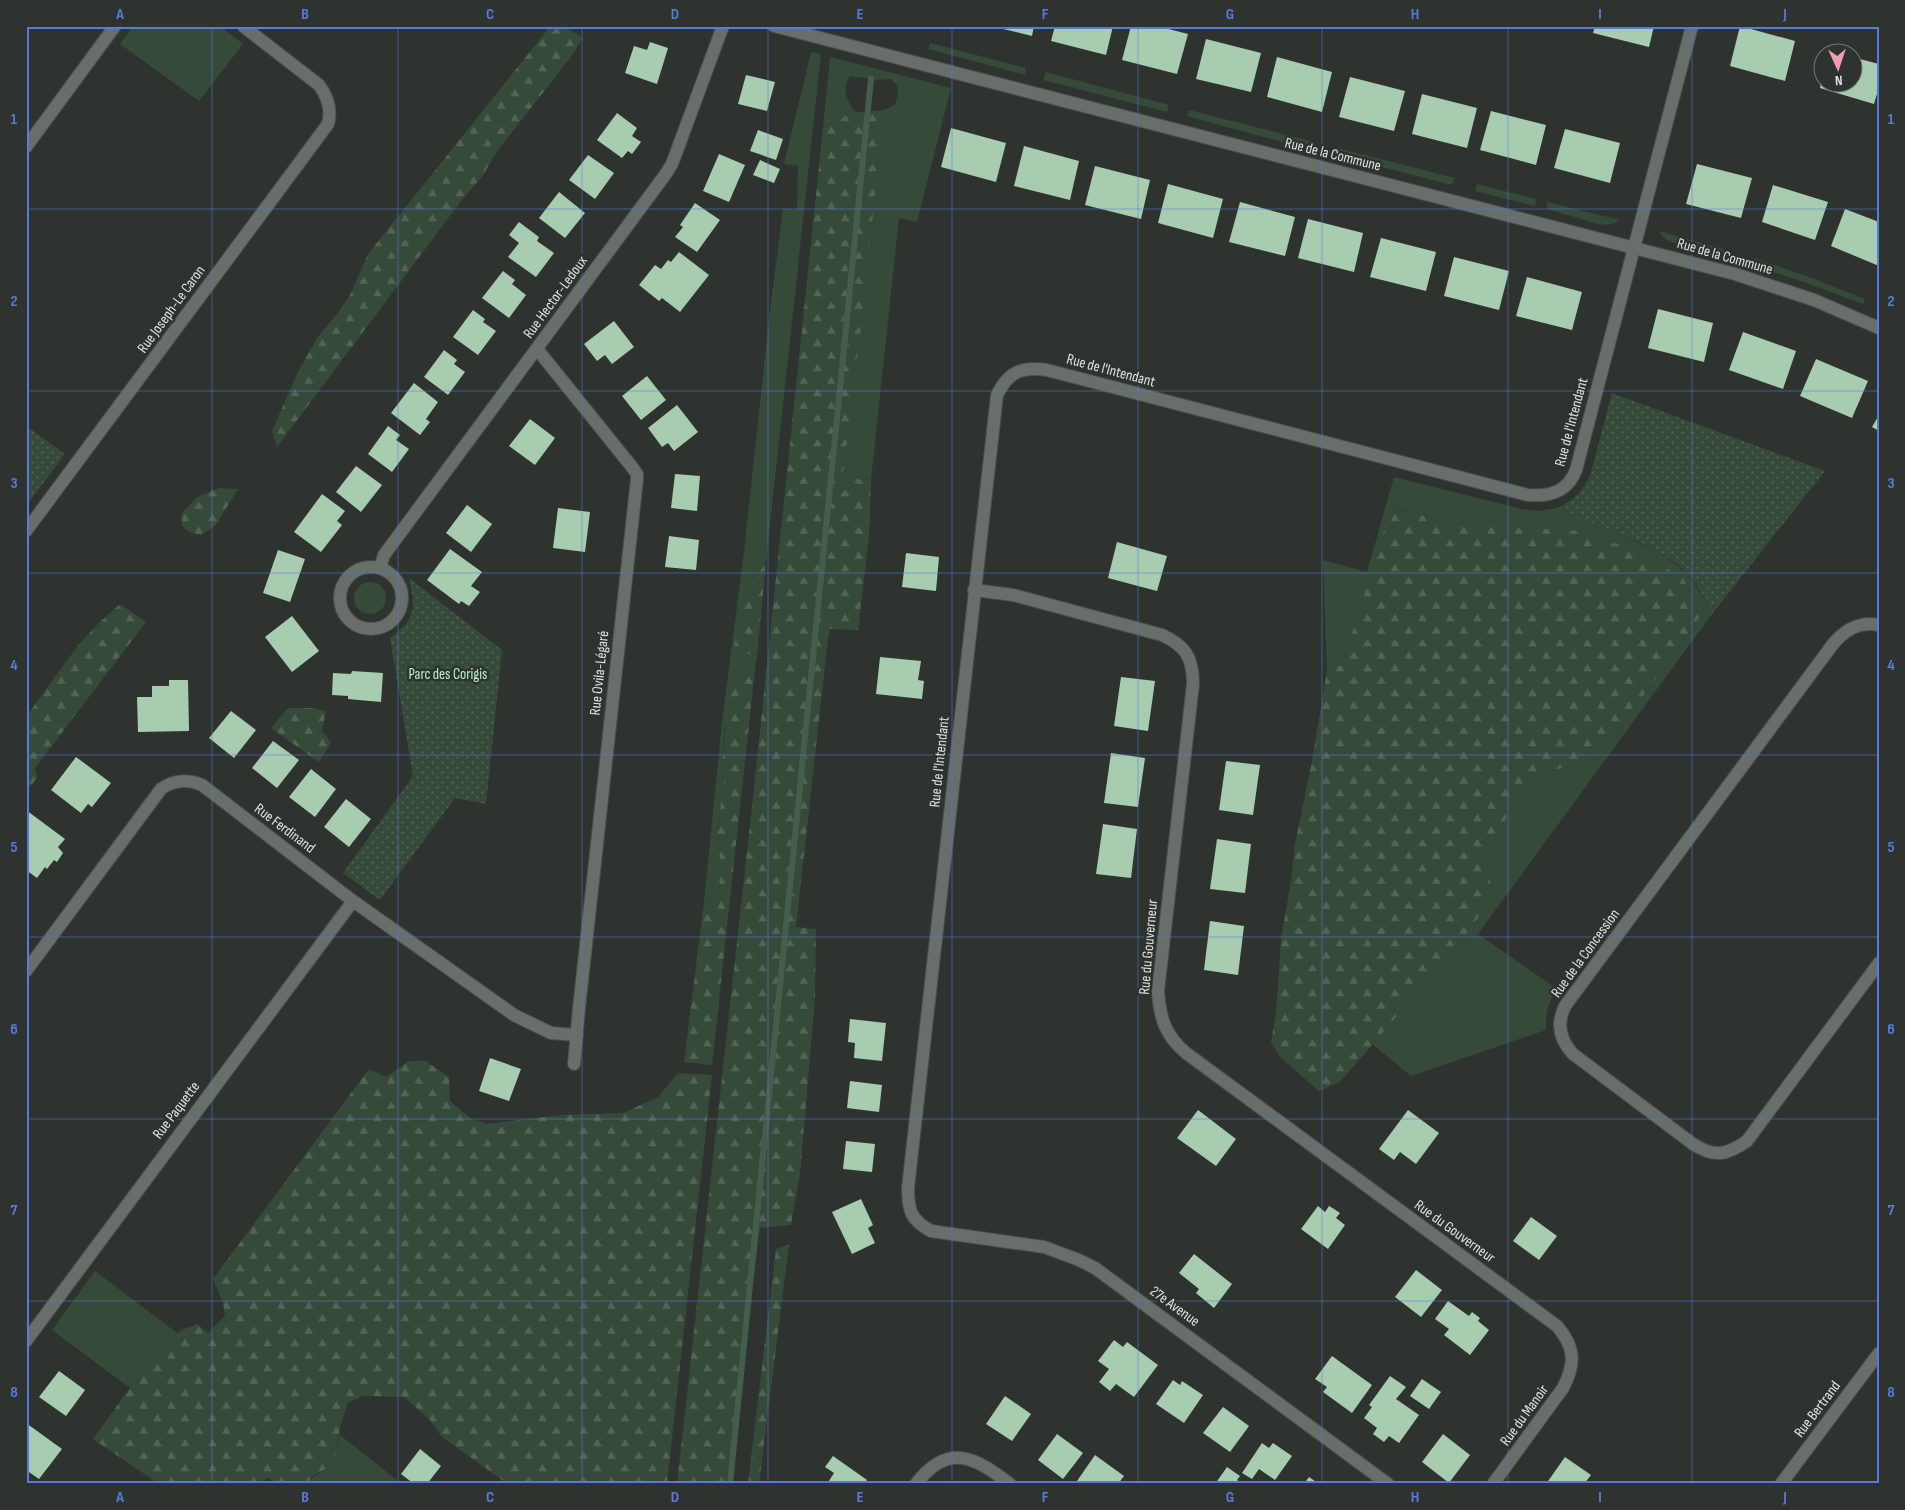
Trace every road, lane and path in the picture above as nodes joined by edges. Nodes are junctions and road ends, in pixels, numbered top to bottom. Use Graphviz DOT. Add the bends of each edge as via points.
graph roads {
  1 [pos="115,26"];
  2 [pos="243,26"];
  3 [pos="723,26"];
  4 [pos="774,26"];
  5 [pos="1692,26"];
  6 [pos="26,147"];
  7 [pos="1634,248"];
  8 [pos="1879,328"];
  9 [pos="537,349"];
  10 [pos="26,531"];
  11 [pos="380,568"];
  12 [pos="974,590"];
  13 [pos="1879,625"];
  14 [pos="353,900"];
  15 [pos="1879,963"];
  16 [pos="26,971"];
  17 [pos="577,1035"];
  18 [pos="574,1064"];
  19 [pos="914,1218"];
  20 [pos="26,1341"];
  21 [pos="1879,1353"];
  22 [pos="1572,1361"];
  23 [pos="916,1484"];
  24 [pos="1010,1484"];
  25 [pos="1388,1484"];
  26 [pos="1493,1484"];
  27 [pos="1781,1484"];
  1 -- 6 [label="street"];
  2 -- 10 [label="street, Rue Joseph-Le Caron" via="313,79 323,90 330,116 323,131"];
  3 -- 9 [label="street, Rue Hector-Ledoux" via="672,164"];
  4 -- 7 [label="street, Rue de la Commune"];
  5 -- 7 [label="street, Rue de l'Intendant"];
  7 -- 8 [label="street, Rue de la Commune" via="1753,280 1814,300"];
  7 -- 12 [label="street, Rue de l'Intendant" via="1576,470 1573,478 1559,492 1528,496 1033,368 1007,379 997,395"];
  9 -- 11 [label="street, Rue Hector-Ledoux" via="384,555"];
  9 -- 17 [label="street, Rue Ovila-Légaré" via="637,474"];
  11 -- 11 [label="street" via="359,568 343,582 340,593 343,614 360,627 379,628 388,624 400,608 402,598 396,579"];
  12 -- 19 [label="street, Rue de l'Intendant" via="908,1188"];
  12 -- 22 [label="street, Rue du Gouverneur" via="1013,595 1162,635 1186,652 1192,663 1193,684 1158,991 1162,1021 1167,1032 1186,1053 1557,1326 1570,1345"];
  13 -- 15 [label="street, Rue de la Concession" via="1854,627 1833,644 1565,1006 1559,1028 1573,1054 1693,1144 1708,1152 1722,1154 1747,1141"];
  14 -- 16 [label="street, Rue Ferdinand" via="202,784 176,782 157,794"];
  14 -- 17 [label="street, Rue Ferdinand" via="514,1015 551,1033"];
  14 -- 20 [label="street, Rue Paquette"];
  17 -- 18 [label="street, Rue Ovila-Légaré"];
  19 -- 25 [label="street, 27e Avenue" via="931,1231 1044,1247 1095,1268"];
  21 -- 27 [label="street, Rue Bertrand"];
  22 -- 26 [label="street, Rue du Manoir" via="1563,1388"];
  23 -- 24 [label="street" via="935,1464 963,1457 976,1460"];
}
